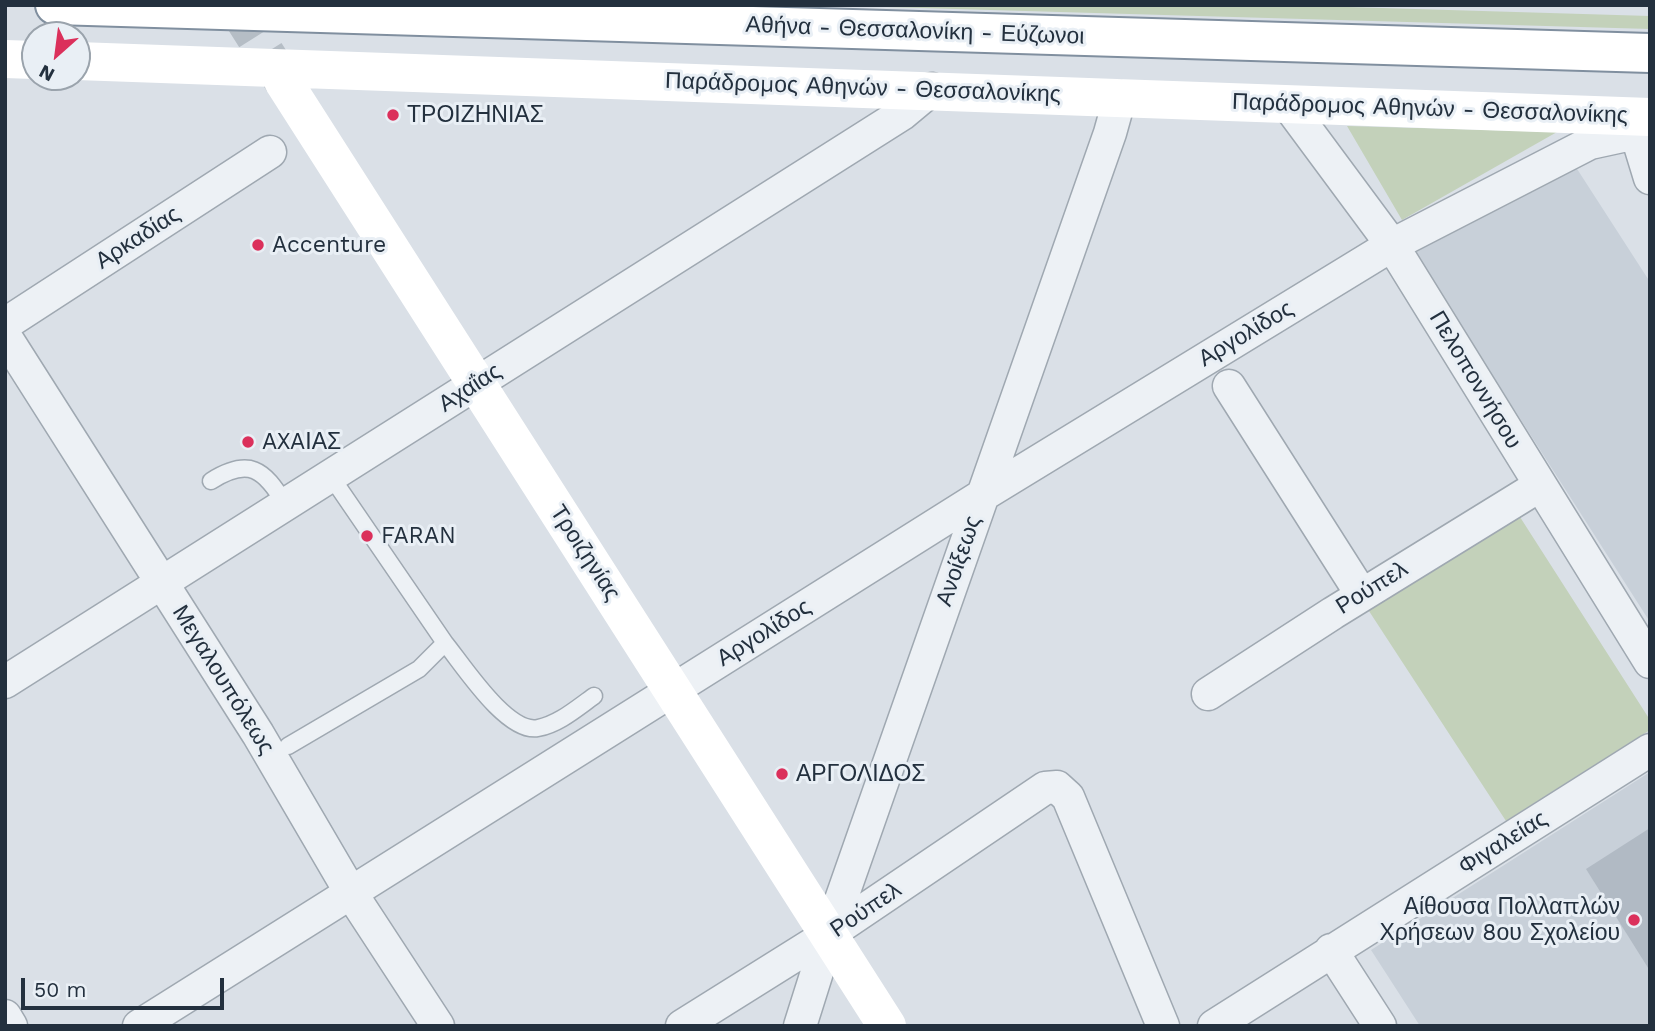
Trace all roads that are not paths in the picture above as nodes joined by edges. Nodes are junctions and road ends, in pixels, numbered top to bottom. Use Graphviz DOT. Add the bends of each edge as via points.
graph roads {
  1 [pos="55,5"];
  2 [pos="1650,53"];
  3 [pos="91,61"];
  4 [pos="283,81"];
  5 [pos="932,89"];
  6 [pos="1119,97"];
  7 [pos="1289,106"];
  8 [pos="1639,122"];
  9 [pos="270,152"];
  10 [pos="1650,178"];
  11 [pos="1392,245"];
  12 [pos="5,324"];
  13 [pos="5,336"];
  14 [pos="477,384"];
  15 [pos="1229,386"];
  16 [pos="330,475"];
  17 [pos="211,481"];
  18 [pos="1539,486"];
  19 [pos="983,495"];
  20 [pos="285,504"];
  21 [pos="162,581"];
  22 [pos="1362,595"];
  23 [pos="444,643"];
  24 [pos="1650,662"];
  25 [pos="5,682"];
  26 [pos="673,690"];
  27 [pos="1208,694"];
  28 [pos="594,696"];
  29 [pos="288,746"];
  30 [pos="1650,750"];
  31 [pos="351,892"];
  32 [pos="829,934"];
  33 [pos="1331,950"];
  34 [pos="5,1016"];
  35 [pos="11,1026"];
  36 [pos="139,1026"];
  37 [pos="438,1026"];
  38 [pos="682,1026"];
  39 [pos="800,1026"];
  40 [pos="887,1026"];
  41 [pos="1163,1026"];
  42 [pos="1214,1026"];
  43 [pos="1380,1026"];
  1 -- 2 [label="main road, Αθήνα - Θεσσαλονίκη - Εύζωνοι"];
  3 -- 5 [label="main road, Παράδρομος Αθηνών - Θεσσαλονίκης"];
  4 -- 14 [label="main road, Τροιζηνίας"];
  5 -- 6 [label="main road, Παράδρομος Αθηνών - Θεσσαλονίκης"];
  5 -- 14 [label="street, Αχαΐας" via="902,114"];
  6 -- 7 [label="main road, Παράδρομος Αθηνών - Θεσσαλονίκης"];
  6 -- 19 [label="street, Ανοίξεως"];
  7 -- 8 [label="main road, Παράδρομος Αθηνών - Θεσσαλονίκης"];
  7 -- 11 [label="street, Πελοποννήσου"];
  8 -- 10 [label="street"];
  8 -- 11 [label="street, Αργολίδος"];
  9 -- 12 [label="street, Αρκαδίας"];
  11 -- 18 [label="street, Πελοποννήσου"];
  11 -- 19 [label="street, Αργολίδος"];
  13 -- 21 [label="street, Μεγαλουπόλεως"];
  14 -- 16 [label="street, Αχαΐας"];
  14 -- 26 [label="main road, Τροιζηνίας"];
  15 -- 22 [label="street"];
  16 -- 20 [label="street, Αχαΐας"];
  16 -- 23 [label="lane"];
  17 -- 20 [label="lane" via="241,467 253,468 270,480"];
  18 -- 22 [label="street, Ρούπελ"];
  18 -- 24 [label="street, Πελοποννήσου"];
  19 -- 26 [label="street, Αργολίδος"];
  19 -- 32 [label="street, Ανοίξεως"];
  20 -- 21 [label="street, Αχαΐας"];
  21 -- 25 [label="street, Αχαΐας"];
  21 -- 31 [label="street, Μεγαλουπόλεως"];
  22 -- 27 [label="street, Ρούπελ"];
  23 -- 28 [label="lane" via="509,720 535,729 555,723"];
  23 -- 29 [label="lane" via="419,668"];
  26 -- 31 [label="street, Αργολίδος"];
  26 -- 32 [label="main road, Τροιζηνίας"];
  30 -- 33 [label="street, Φιγαλείας"];
  31 -- 36 [label="street, Αργολίδος"];
  31 -- 37 [label="street, Μεγαλουπόλεως"];
  32 -- 38 [label="street, Ρούπελ"];
  32 -- 39 [label="street, Ανοίξεως"];
  32 -- 40 [label="main road, Τροιζηνίας"];
  32 -- 41 [label="street, Ρούπελ" via="1045,788 1057,787 1068,797"];
  33 -- 42 [label="street, Φιγαλείας"];
  33 -- 43 [label="street"];
  34 -- 35 [label="street"];
}
